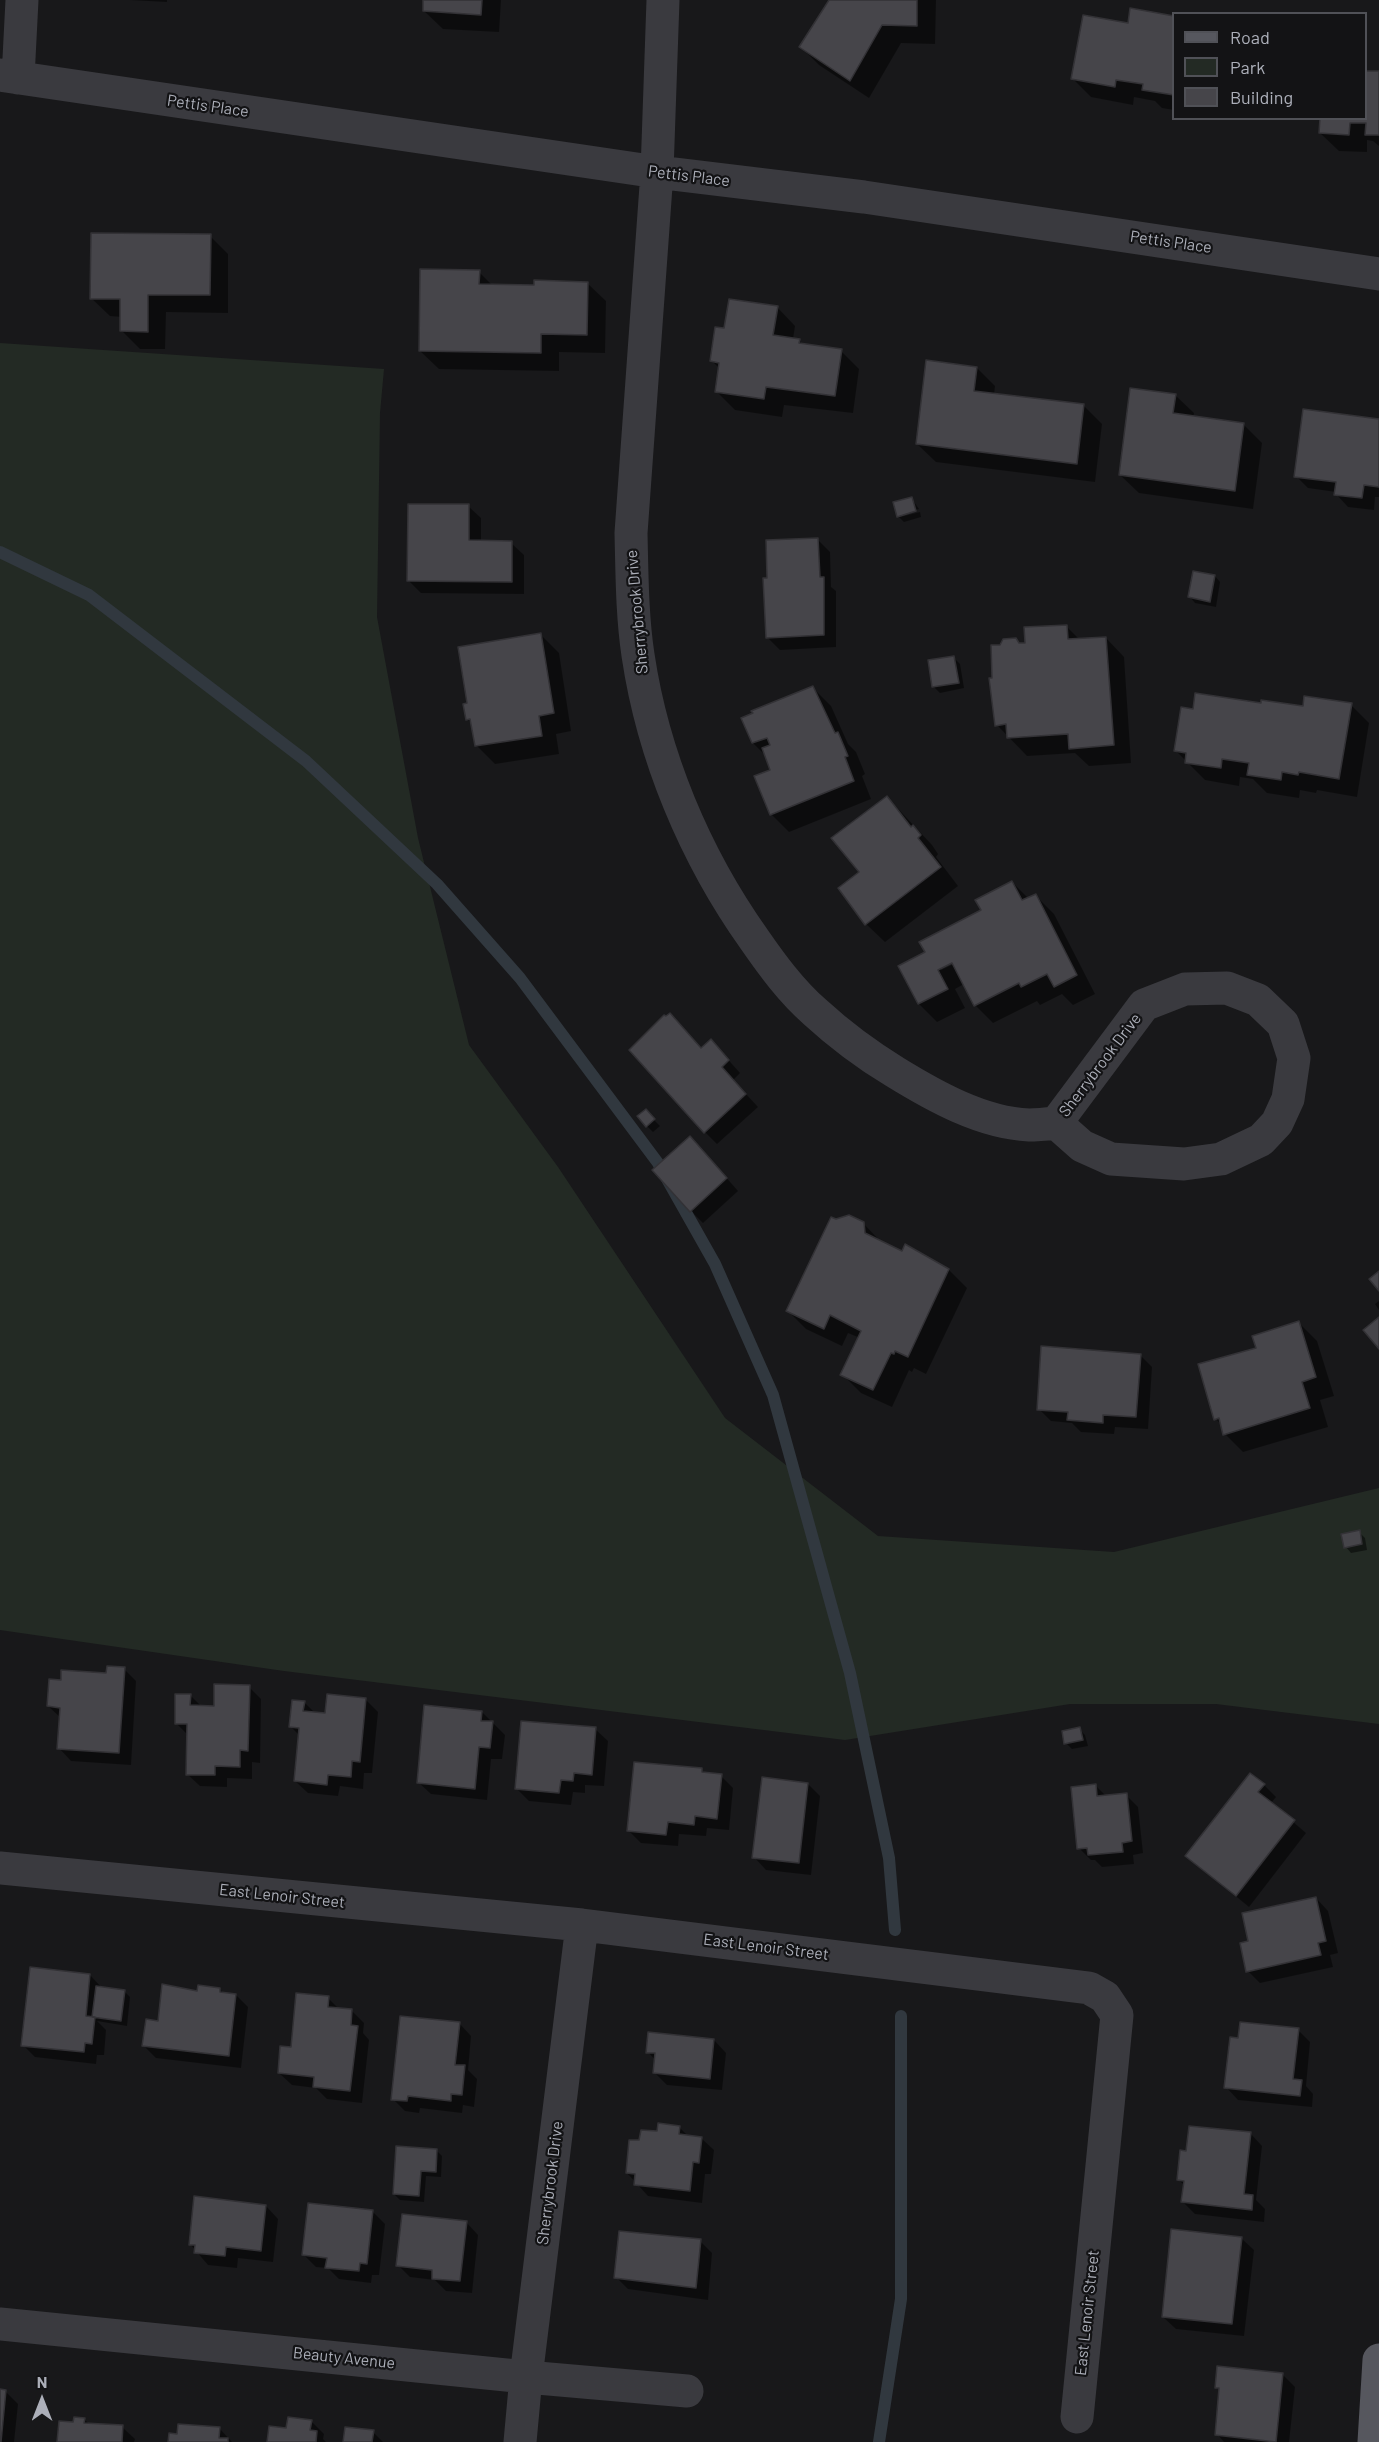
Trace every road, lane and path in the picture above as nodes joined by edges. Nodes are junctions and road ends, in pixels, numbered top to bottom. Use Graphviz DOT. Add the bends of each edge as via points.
graph roads {
  1 [pos="22,0"];
  2 [pos="663,0"];
  3 [pos="9,76"];
  4 [pos="657,172"];
  5 [pos="1379,274"];
  6 [pos="1056,1123"];
  7 [pos="0,1868"];
  8 [pos="582,1925"];
  9 [pos="0,2324"];
  10 [pos="1379,2360"];
  11 [pos="526,2377"];
  12 [pos="687,2391"];
  13 [pos="1077,2416"];
  14 [pos="520,2442"];
  15 [pos="1374,2442"];
  1 -- 3 [label="street"];
  2 -- 4 [label="street, Sherrybrook Drive"];
  3 -- 4 [label="street, Pettis Place"];
  4 -- 5 [label="street, Pettis Place" via="864,197"];
  4 -- 6 [label="street, Sherrybrook Drive" via="631,533 632,591 638,655 650,716 673,786 728,902 774,968 814,1012 872,1058 928,1093 985,1116 1028,1125"];
  6 -- 6 [label="street, Sherrybrook Drive" via="1082,1146 1111,1159 1184,1164 1221,1159 1262,1140 1288,1099 1294,1058 1283,1023 1258,1000 1227,988 1185,989 1144,1005"];
  7 -- 8 [label="street, East Lenoir Street"];
  8 -- 11 [label="street, Sherrybrook Drive"];
  8 -- 13 [label="street, East Lenoir Street" via="1077,1986 1105,1997 1117,2015"];
  9 -- 11 [label="street, Beauty Avenue"];
  10 -- 15 [label="main road"];
  11 -- 12 [label="street, Beauty Avenue"];
  11 -- 14 [label="street, Sherrybrook Drive"];
}
